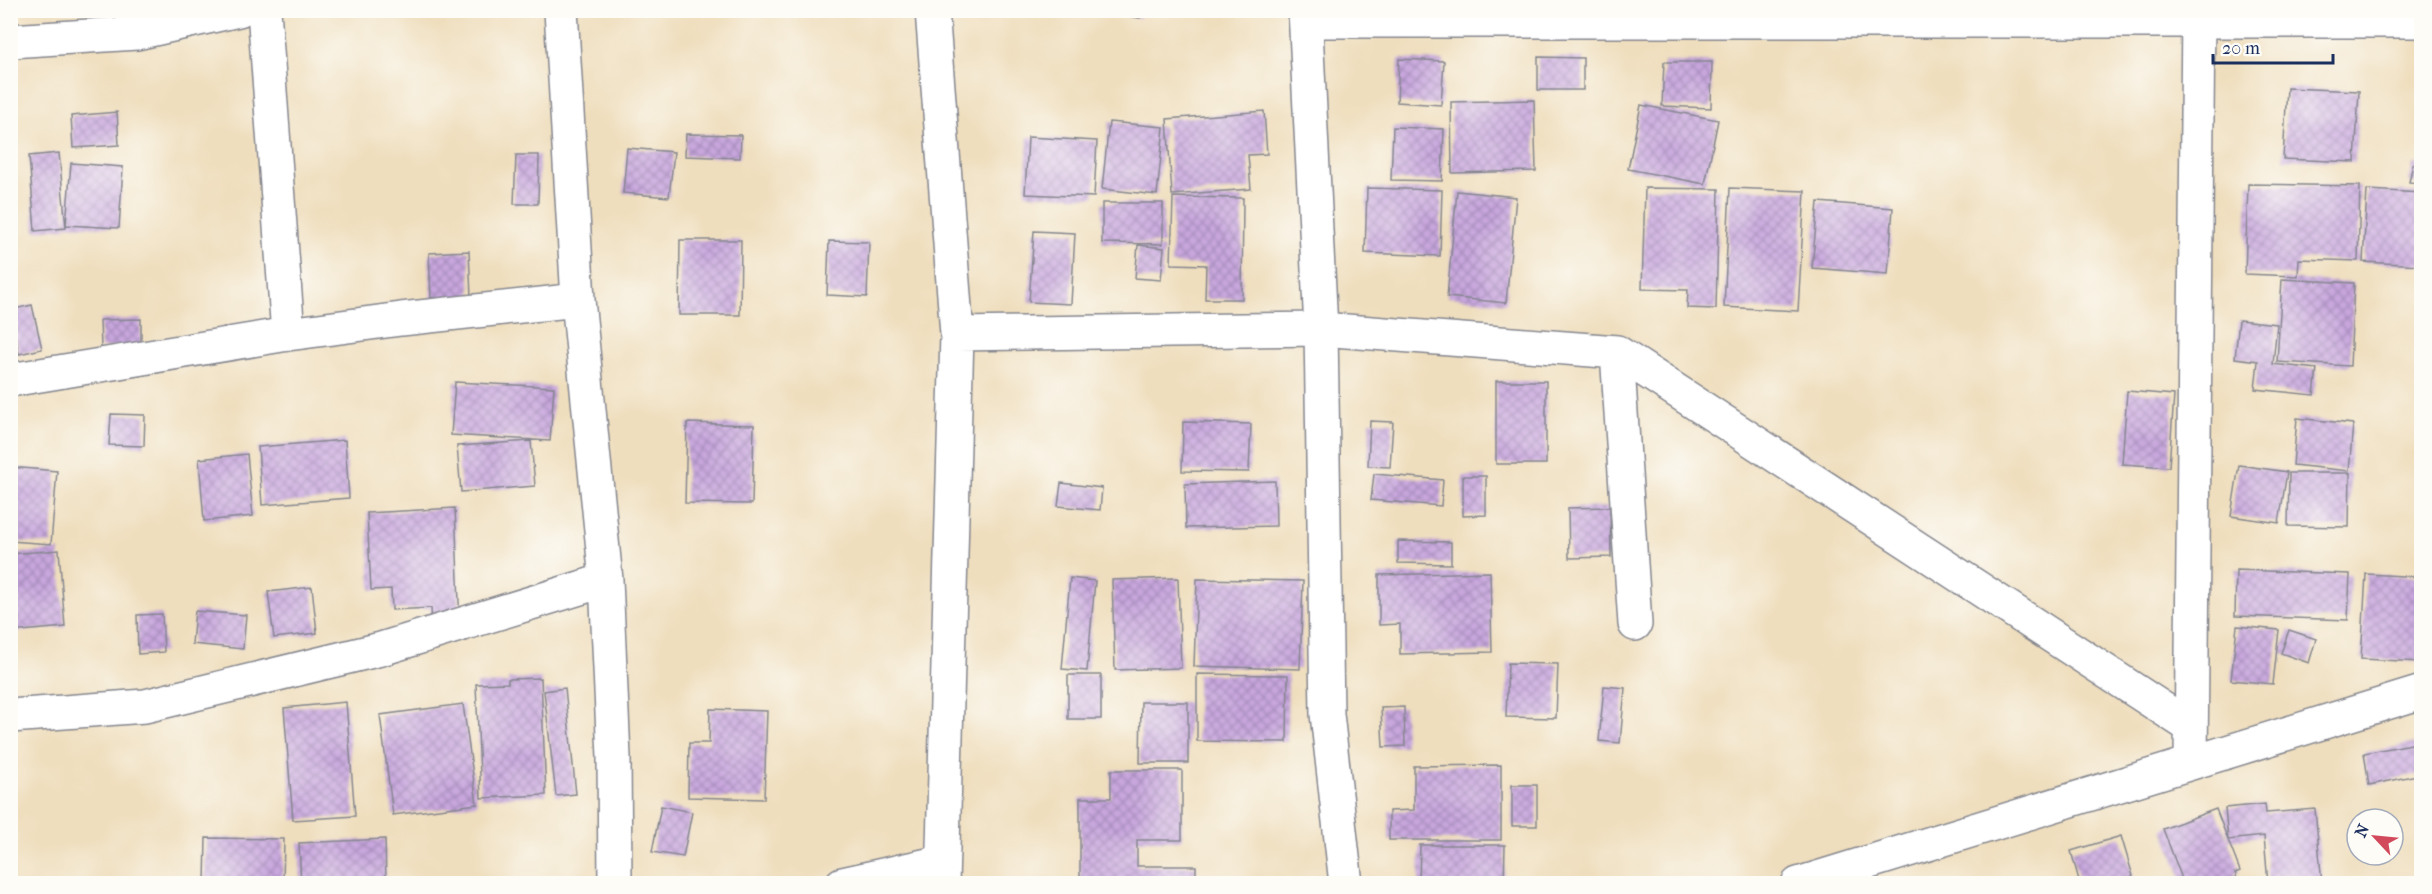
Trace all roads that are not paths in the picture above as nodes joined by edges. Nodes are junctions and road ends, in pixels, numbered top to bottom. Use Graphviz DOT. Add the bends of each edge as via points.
graph roads {
  1 [pos="239,10"];
  2 [pos="264,10"];
  3 [pos="561,10"];
  4 [pos="932,10"];
  5 [pos="1306,16"];
  6 [pos="2198,16"];
  7 [pos="2421,21"];
  8 [pos="10,41"];
  9 [pos="578,300"];
  10 [pos="1321,329"];
  11 [pos="288,334"];
  12 [pos="957,334"];
  13 [pos="1617,352"];
  14 [pos="10,380"];
  15 [pos="606,580"];
  16 [pos="1635,624"];
  17 [pos="2421,692"];
  18 [pos="10,716"];
  19 [pos="2191,727"];
  20 [pos="2191,763"];
  21 [pos="942,873"];
  22 [pos="615,884"];
  23 [pos="842,884"];
  24 [pos="1346,884"];
  25 [pos="1798,884"];
  1 -- 8 [label="street" via="137,33"];
  2 -- 11 [label="street"];
  3 -- 9 [label="street"];
  4 -- 12 [label="street"];
  5 -- 6 [label="street"];
  5 -- 10 [label="street"];
  6 -- 7 [label="street"];
  6 -- 19 [label="street"];
  9 -- 11 [label="street"];
  9 -- 15 [label="street"];
  10 -- 12 [label="street"];
  10 -- 13 [label="street"];
  10 -- 24 [label="street" via="1327,714"];
  11 -- 14 [label="street"];
  12 -- 21 [label="street"];
  13 -- 16 [label="street"];
  13 -- 19 [label="street"];
  15 -- 18 [label="street" via="381,649 145,706"];
  15 -- 22 [label="street"];
  17 -- 20 [label="street"];
  19 -- 20 [label="street"];
  20 -- 25 [label="street"];
  21 -- 23 [label="street"];
}
